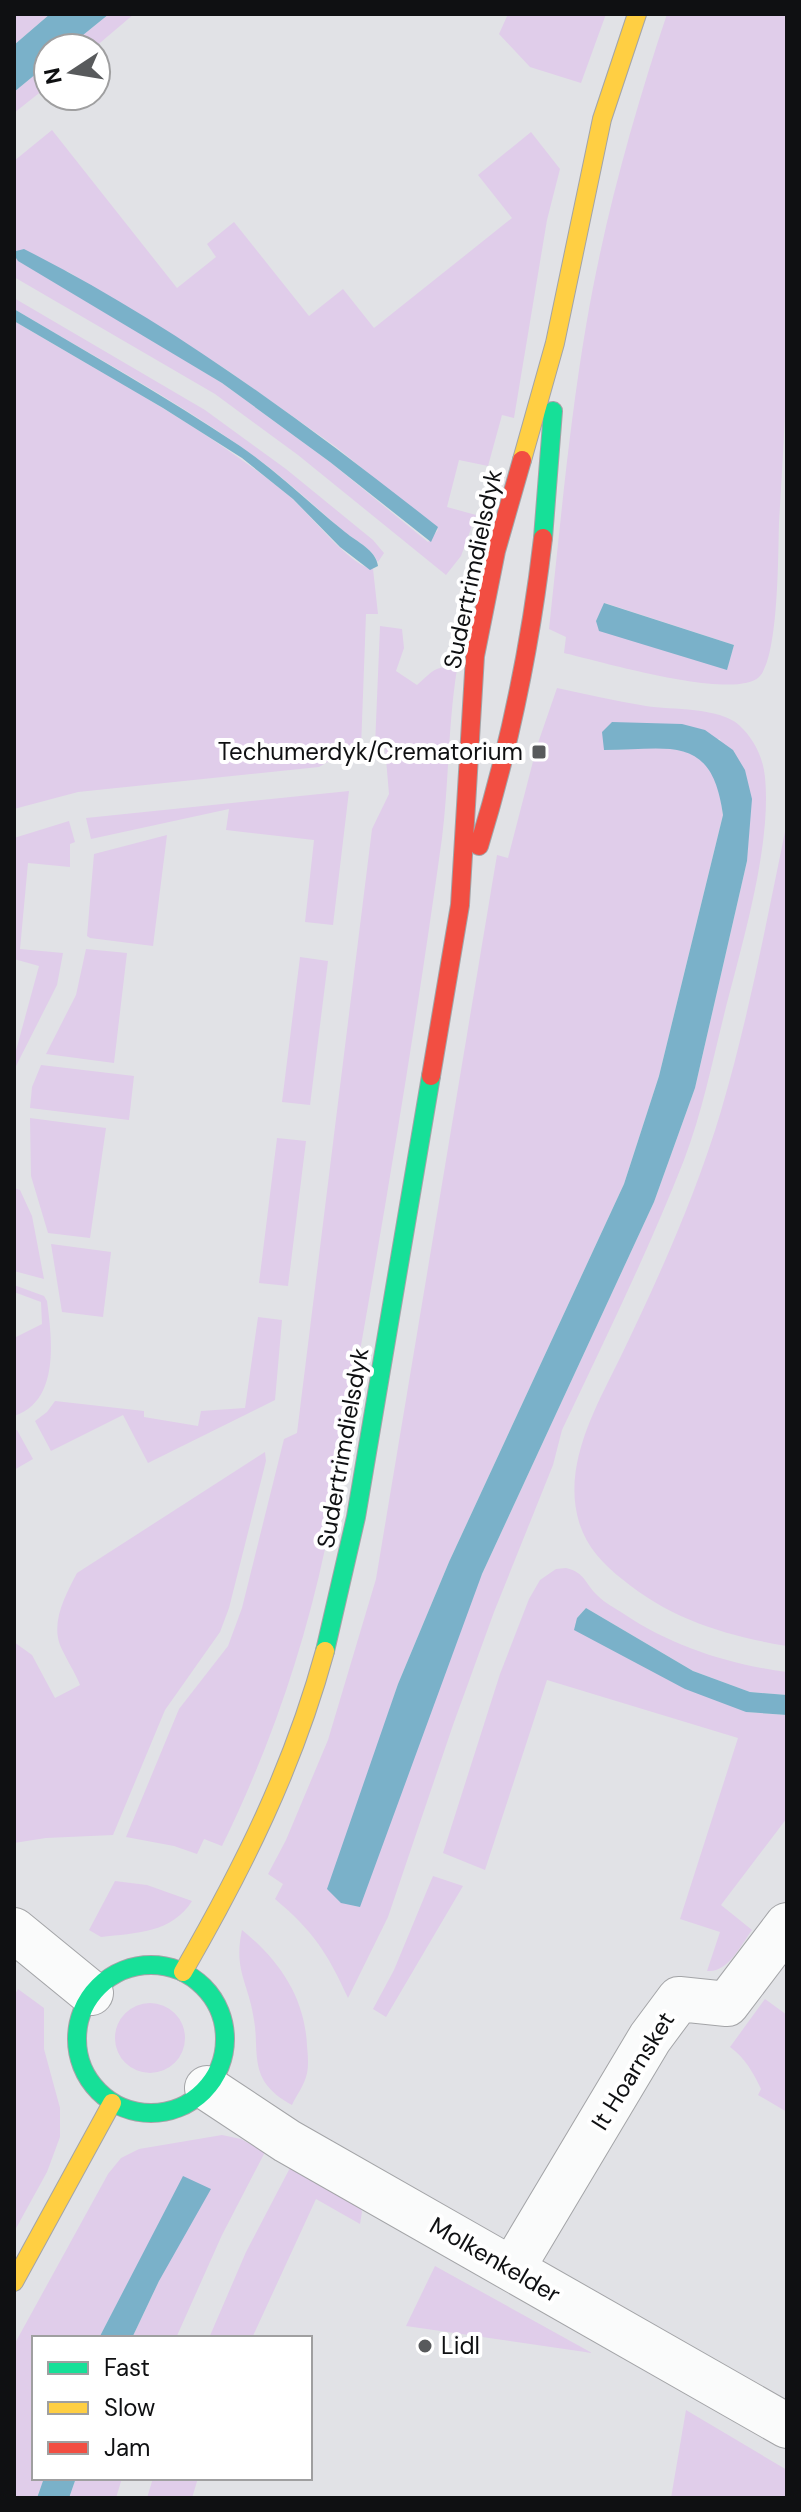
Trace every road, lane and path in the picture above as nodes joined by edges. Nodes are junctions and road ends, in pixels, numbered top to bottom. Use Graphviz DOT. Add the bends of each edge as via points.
graph roads {
  1 [pos="637,14"];
  2 [pos="555,343"];
  3 [pos="460,905"];
  4 [pos="787,1925"];
  5 [pos="14,1930"];
  6 [pos="183,1972"];
  7 [pos="91,1993"];
  8 [pos="207,2088"];
  9 [pos="112,2103"];
  10 [pos="512,2269"];
  11 [pos="14,2282"];
  12 [pos="787,2426"];
  1 -- 2 [label="street, Sudertrimdielsdyk" via="602,119"];
  2 -- 3 [label="street, Sudertrimdielsdyk" via="544,545 529,640 512,728"];
  2 -- 3 [label="street, Sudertrimdielsdyk" via="496,551 475,656"];
  3 -- 6 [label="street, Sudertrimdielsdyk" via="340,1596 284,1775 235,1881"];
  4 -- 10 [label="street, It Hoarnsket" via="727,2004 679,1999 650,2038"];
  5 -- 7 [label="street"];
  6 -- 7 [label="street" via="159,1964 133,1966 110,1976"];
  6 -- 8 [label="street" via="210,1993 224,2024 223,2058"];
  7 -- 9 [label="street" via="78,2021 77,2052 89,2081"];
  8 -- 9 [label="street" via="187,2104 163,2113 136,2112"];
  8 -- 10 [label="street, Molkenkelder" via="287,2141"];
  9 -- 11 [label="street"];
  10 -- 12 [label="street, Molkenkelder"];
}
